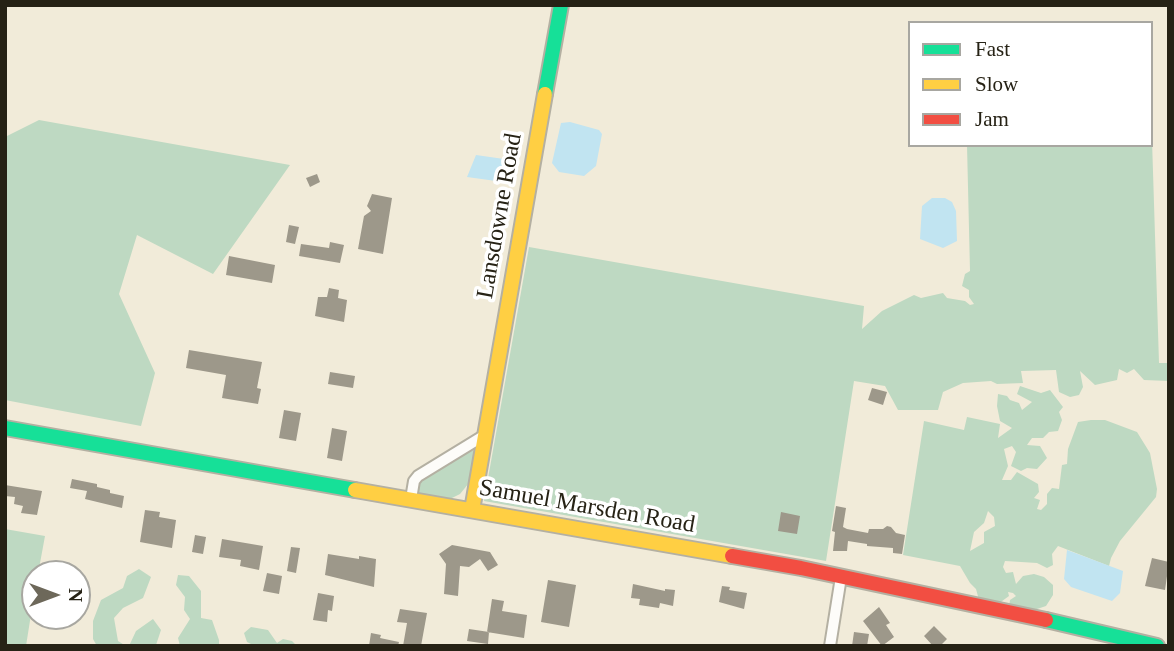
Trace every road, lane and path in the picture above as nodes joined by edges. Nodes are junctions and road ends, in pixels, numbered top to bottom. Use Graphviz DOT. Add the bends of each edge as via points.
graph roads {
  1 [pos="561,5"];
  2 [pos="5,428"];
  3 [pos="485,435"];
  4 [pos="411,499"];
  5 [pos="472,510"];
  6 [pos="841,577"];
  7 [pos="830,646"];
  8 [pos="1157,646"];
  1 -- 3 [label="street, Lansdowne Road"];
  2 -- 4 [label="street, Samuel Marsden Road"];
  3 -- 4 [label="street" via="418,475"];
  3 -- 5 [label="street, Lansdowne Road"];
  4 -- 5 [label="street, Samuel Marsden Road"];
  5 -- 6 [label="street, Samuel Marsden Road"];
  6 -- 7 [label="street"];
  6 -- 8 [label="street, Samuel Marsden Road"];
}
